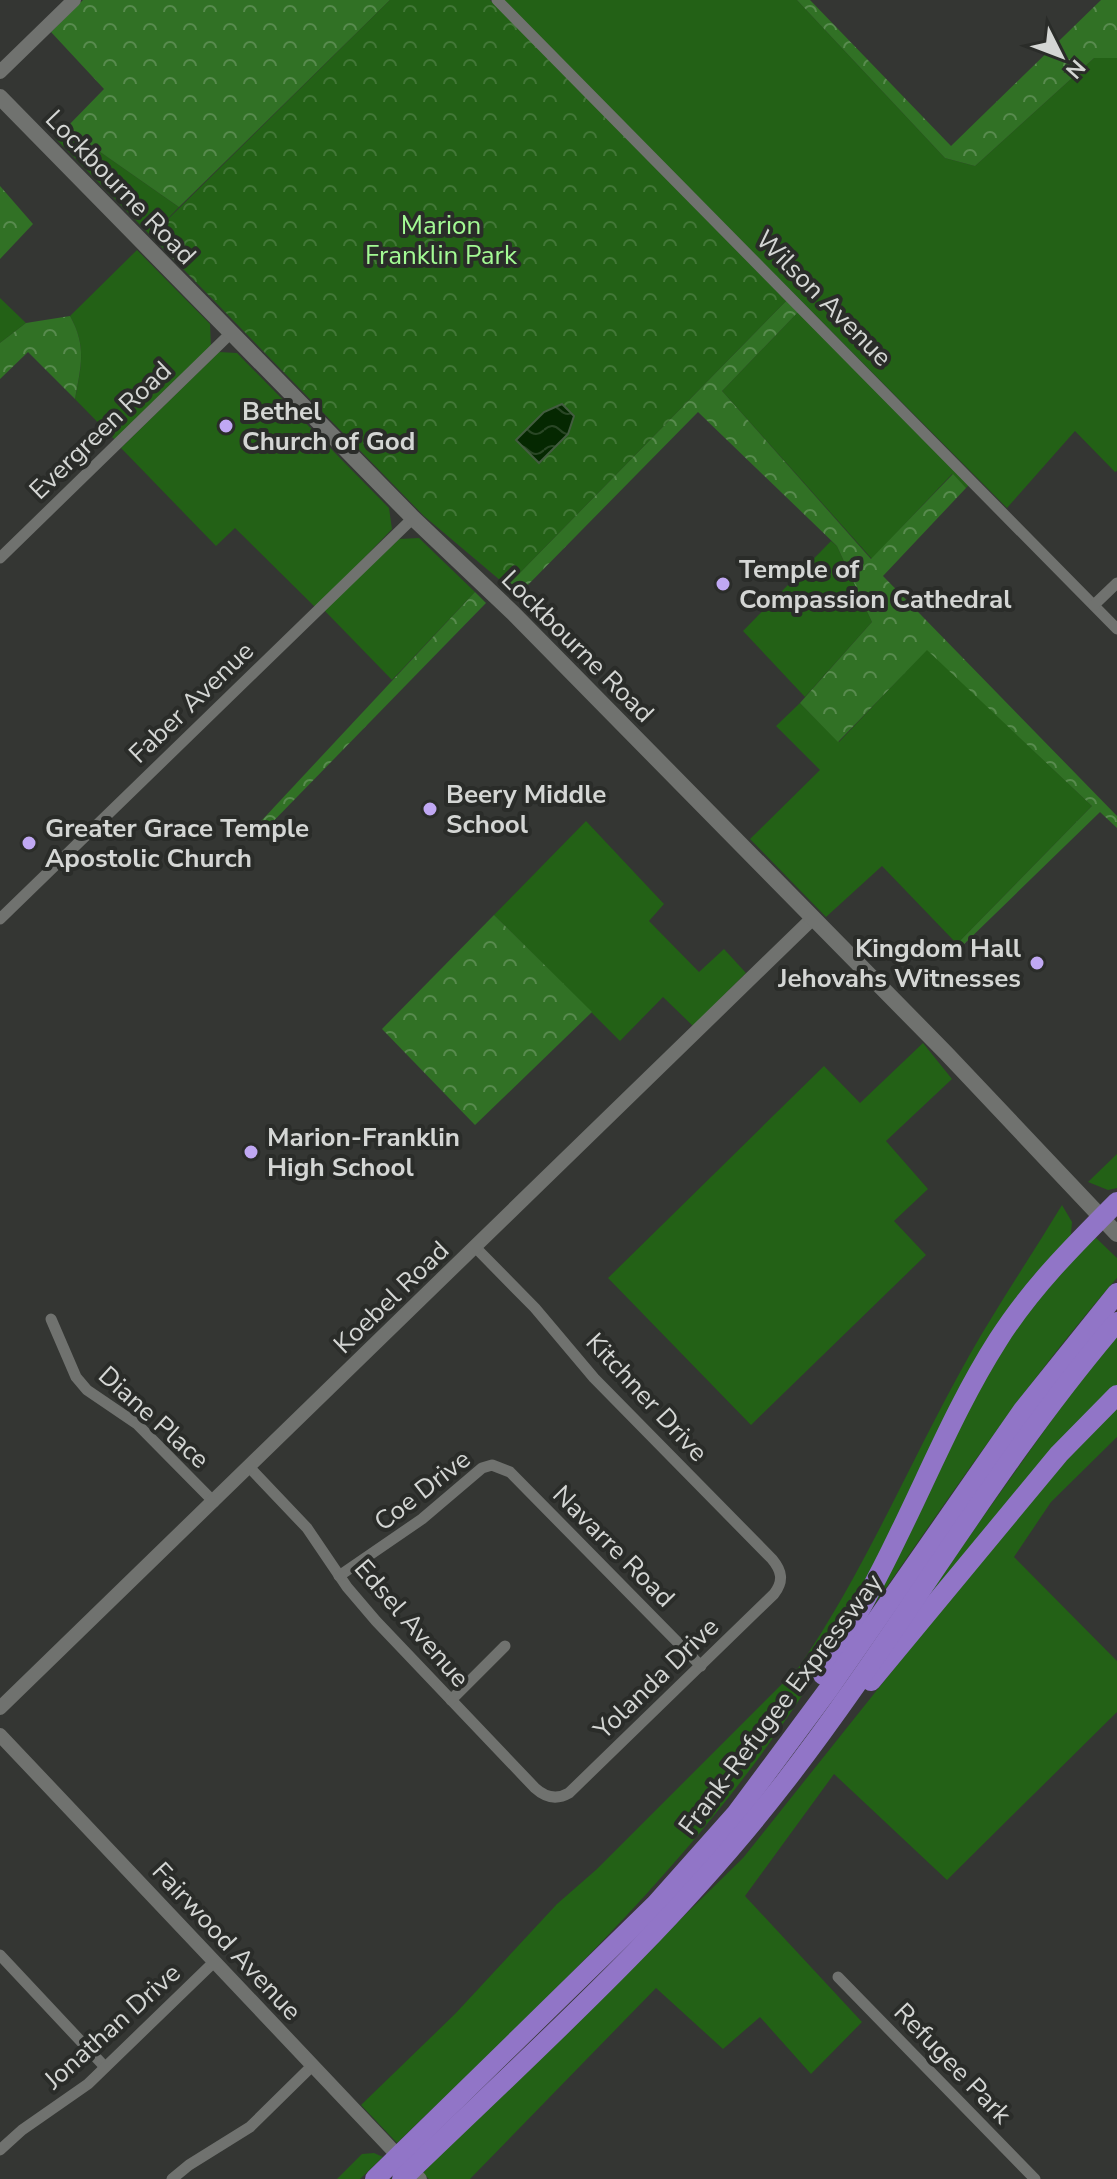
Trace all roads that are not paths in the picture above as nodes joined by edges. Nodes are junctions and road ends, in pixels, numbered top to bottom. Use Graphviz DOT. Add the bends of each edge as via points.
graph roads {
  1 [pos="74,0"];
  2 [pos="497,0"];
  3 [pos="0,72"];
  4 [pos="0,97"];
  5 [pos="231,333"];
  6 [pos="413,518"];
  7 [pos="0,558"];
  8 [pos="1117,583"];
  9 [pos="1094,605"];
  10 [pos="1117,629"];
  11 [pos="813,918"];
  12 [pos="0,919"];
  13 [pos="1117,1202"];
  14 [pos="1101,1218"];
  15 [pos="1117,1234"];
  16 [pos="476,1248"];
  17 [pos="1115,1296"];
  18 [pos="51,1319"];
  19 [pos="1117,1322"];
  20 [pos="1117,1395"];
  21 [pos="492,1465"];
  22 [pos="250,1468"];
  23 [pos="214,1502"];
  24 [pos="339,1576"];
  25 [pos="781,1578"];
  26 [pos="505,1646"];
  27 [pos="701,1666"];
  28 [pos="451,1700"];
  29 [pos="0,1708"];
  30 [pos="0,1735"];
  31 [pos="778,1776"];
  32 [pos="551,1797"];
  33 [pos="1,1958"];
  34 [pos="214,1962"];
  35 [pos="838,1977"];
  36 [pos="312,2066"];
  37 [pos="105,2067"];
  38 [pos="431,2138"];
  39 [pos="0,2150"];
  40 [pos="172,2179"];
  41 [pos="375,2179"];
  42 [pos="402,2179"];
  43 [pos="420,2179"];
  44 [pos="1035,2179"];
  1 -- 3 [label="street"];
  2 -- 9 [label="street, Wilson Avenue"];
  4 -- 5 [label="main road, Lockbourne Road"];
  5 -- 6 [label="main road, Lockbourne Road"];
  5 -- 7 [label="street, Evergreen Road"];
  6 -- 11 [label="main road, Lockbourne Road"];
  6 -- 12 [label="street, Faber Avenue"];
  8 -- 9 [label="street"];
  9 -- 10 [label="street, Wilson Avenue"];
  11 -- 14 [label="main road, Lockbourne Road"];
  11 -- 16 [label="street, Koebel Road"];
  13 -- 14 [label="highway"];
  14 -- 15 [label="main road, Lockbourne Road"];
  14 -- 31 [label="highway" via="1044,1278 997,1342"];
  16 -- 22 [label="street, Koebel Road"];
  16 -- 25 [label="street, Kitchner Drive" via="594,1378 772,1559"];
  17 -- 31 [label="highway, Frank-Refugee Expressway" via="1023,1410"];
  18 -- 23 [label="street, Diane Place" via="76,1377 137,1424"];
  19 -- 31 [label="highway, Frank-Refugee Expressway" via="1041,1417"];
  20 -- 31 [label="highway" via="1059,1454"];
  21 -- 24 [label="street, Coe Drive" via="473,1473 422,1519"];
  21 -- 27 [label="street, Navarre Road" via="510,1472"];
  22 -- 23 [label="street, Koebel Road"];
  22 -- 24 [label="street, Edsel Avenue" via="307,1528"];
  23 -- 29 [label="street, Koebel Road"];
  24 -- 28 [label="street, Edsel Avenue"];
  25 -- 27 [label="street, Yolanda Drive" via="774,1594"];
  26 -- 28 [label="street"];
  27 -- 32 [label="street, Yolanda Drive" via="569,1793"];
  28 -- 32 [label="street, Edsel Avenue" via="542,1795"];
  30 -- 34 [label="street, Fairwood Avenue"];
  31 -- 38 [label="highway, Frank-Refugee Expressway" via="715,1867 664,1922"];
  33 -- 37 [label="street"];
  34 -- 36 [label="street, Fairwood Avenue"];
  34 -- 37 [label="street, Jonathan Drive"];
  35 -- 44 [label="street, Refugee Park"];
  36 -- 40 [label="street" via="250,2127"];
  36 -- 43 [label="street, Fairwood Avenue"];
  37 -- 39 [label="street, Jonathan Drive"];
  38 -- 41 [label="highway, Frank-Refugee Expressway"];
  38 -- 42 [label="highway, Frank-Refugee Expressway"];
}
